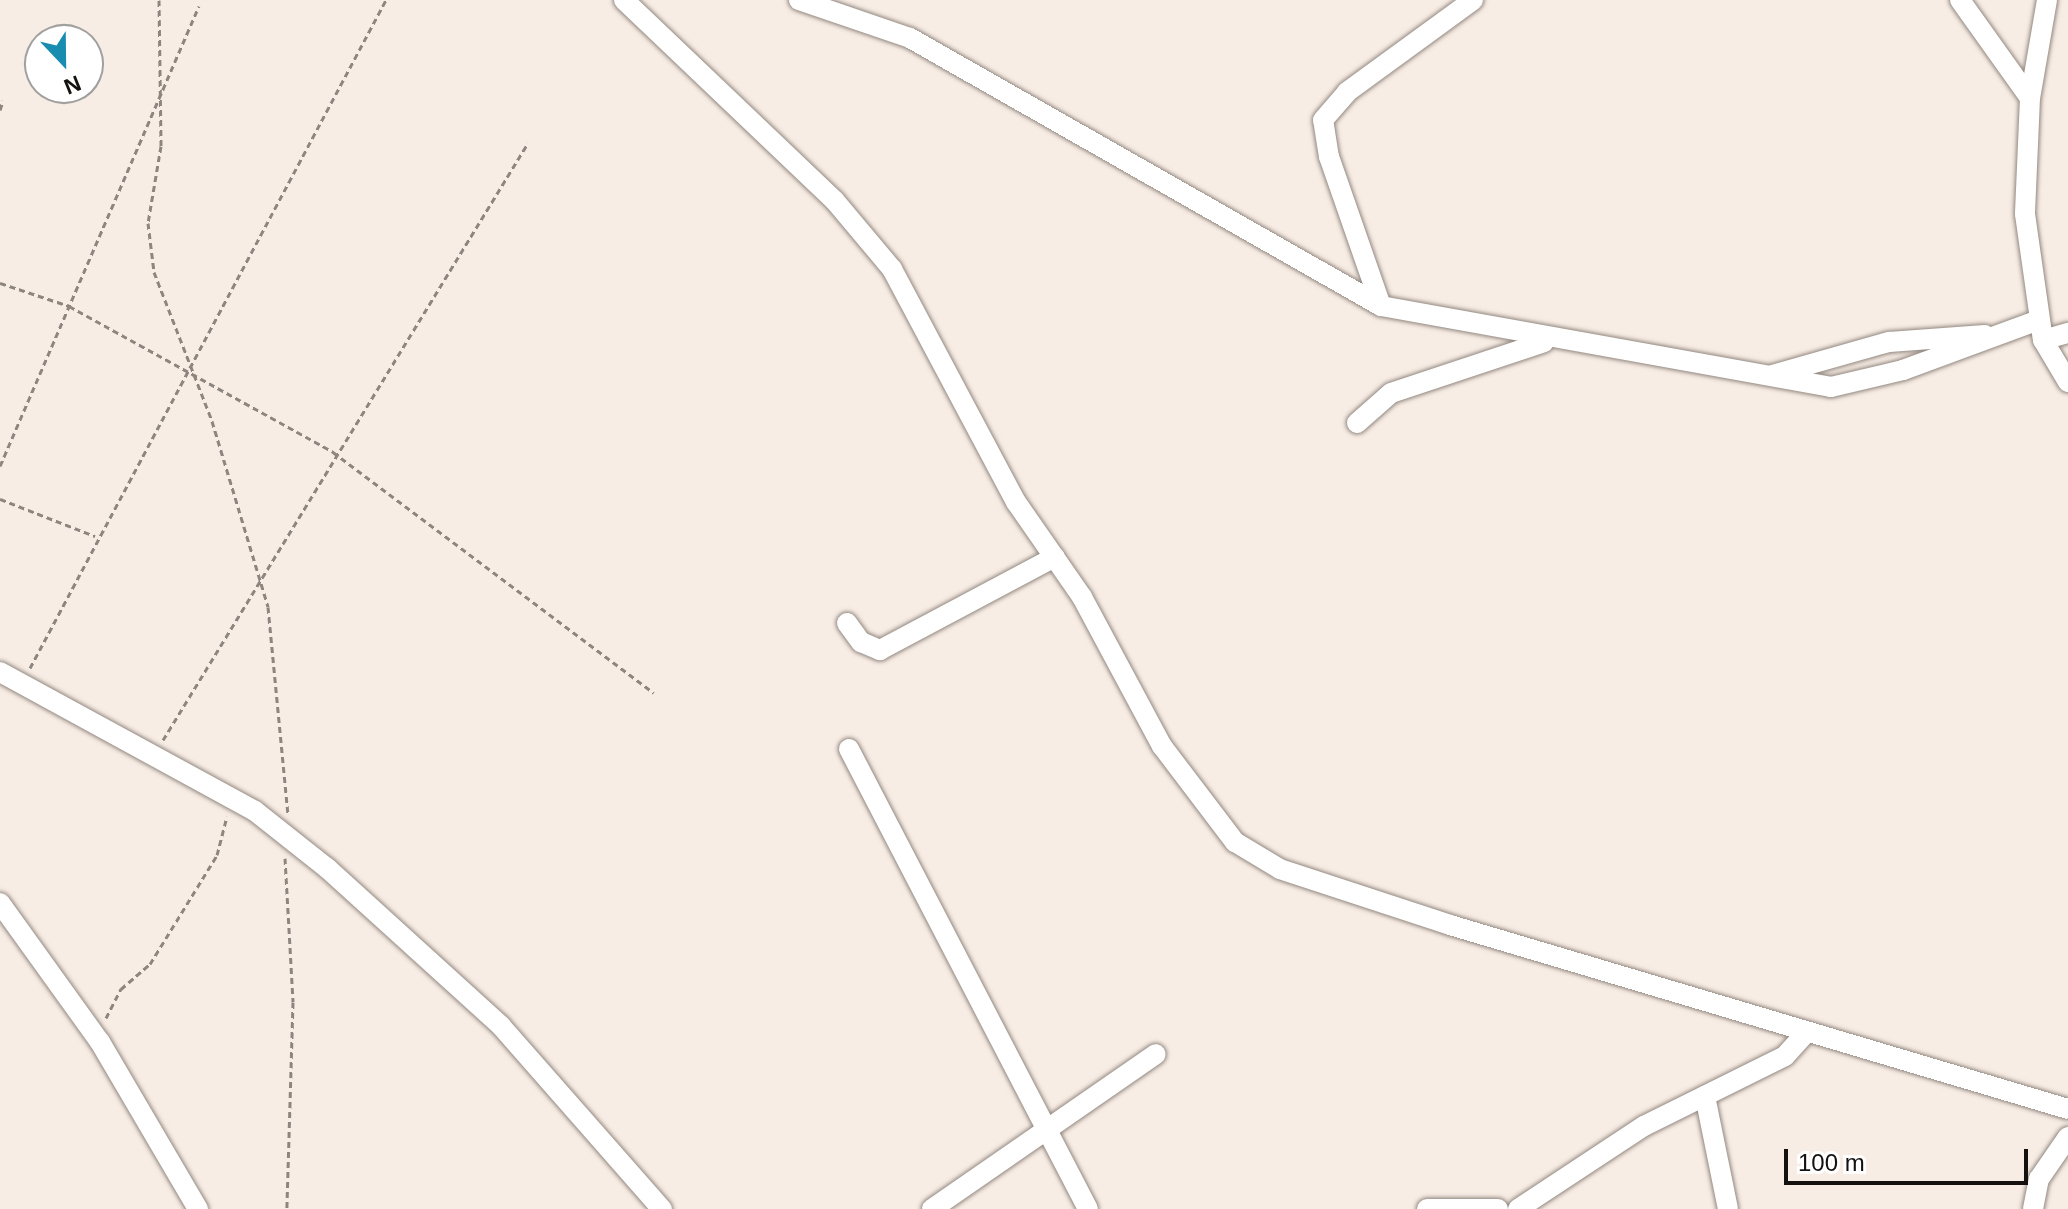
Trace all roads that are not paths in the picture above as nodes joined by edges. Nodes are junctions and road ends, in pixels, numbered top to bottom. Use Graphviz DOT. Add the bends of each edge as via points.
graph roads {
  1 [pos="624,0"];
  2 [pos="799,0"];
  3 [pos="1473,0"];
  4 [pos="1960,0"];
  5 [pos="2047,0"];
  6 [pos="2030,98"];
  7 [pos="1381,306"];
  8 [pos="2041,330"];
  9 [pos="2068,333"];
  10 [pos="1993,335"];
  11 [pos="1551,340"];
  12 [pos="1772,375"];
  13 [pos="2068,382"];
  14 [pos="1357,423"];
  15 [pos="1055,557"];
  16 [pos="847,623"];
  17 [pos="0,672"];
  18 [pos="849,749"];
  19 [pos="0,903"];
  20 [pos="1804,1035"];
  21 [pos="1156,1054"];
  22 [pos="1705,1096"];
  23 [pos="2068,1109"];
  24 [pos="1046,1132"];
  25 [pos="2068,1137"];
  26 [pos="198,1209"];
  27 [pos="662,1209"];
  28 [pos="932,1209"];
  29 [pos="1088,1209"];
  30 [pos="1427,1209"];
  31 [pos="1498,1209"];
  32 [pos="1518,1209"];
  33 [pos="1728,1209"];
  34 [pos="2033,1209"];
  1 -- 15 [label="street" via="835,201 884,257 1016,502"];
  2 -- 7 [label="street" via="910,38"];
  3 -- 7 [label="street" via="1347,92 1323,120 1329,157"];
  4 -- 6 [label="street"];
  5 -- 6 [label="street"];
  6 -- 8 [label="street" via="2025,214"];
  7 -- 11 [label="street"];
  8 -- 9 [label="street"];
  8 -- 10 [label="street"];
  8 -- 13 [label="street"];
  10 -- 12 [label="street" via="1889,342"];
  10 -- 12 [label="street" via="1864,382 1831,387"];
  11 -- 12 [label="street"];
  11 -- 14 [label="street" via="1423,379 1391,393"];
  15 -- 16 [label="street" via="880,650 861,642"];
  15 -- 20 [label="street" via="1178,769 1235,842 1264,862"];
  17 -- 27 [label="street" via="228,796 286,835 450,975"];
  18 -- 24 [label="street"];
  19 -- 26 [label="street" via="100,1042"];
  20 -- 22 [label="street" via="1785,1056"];
  20 -- 23 [label="street"];
  21 -- 24 [label="street"];
  22 -- 32 [label="street" via="1607,1148"];
  22 -- 33 [label="street"];
  24 -- 28 [label="street"];
  24 -- 29 [label="street"];
  25 -- 34 [label="street" via="2039,1179"];
  30 -- 31 [label="street"];
}
